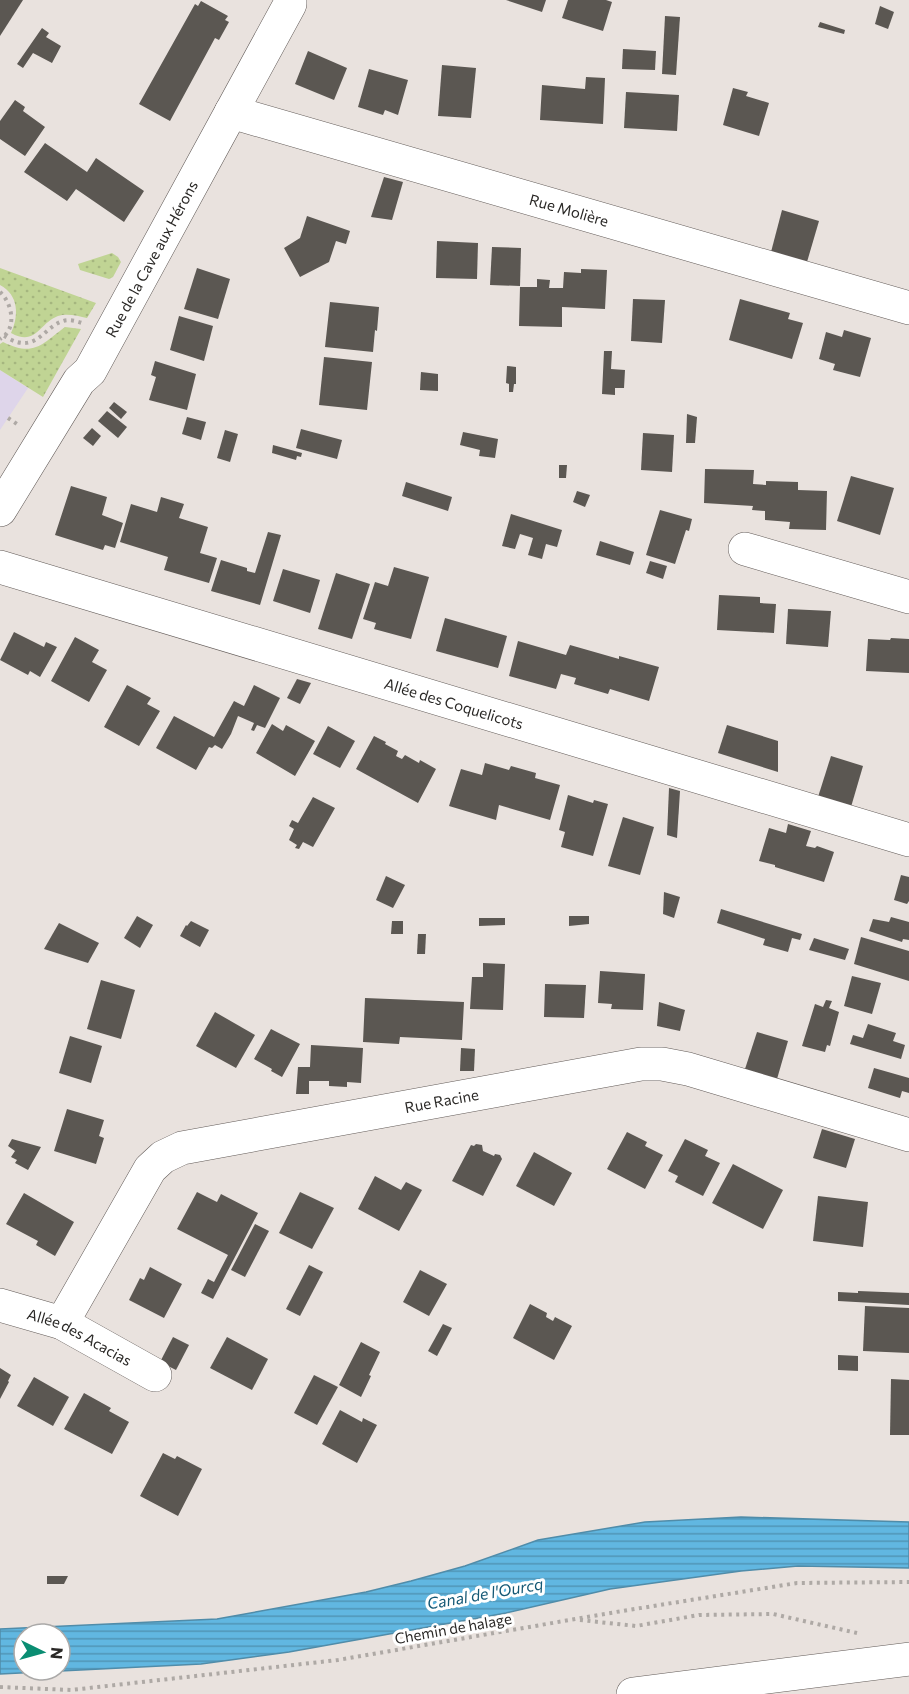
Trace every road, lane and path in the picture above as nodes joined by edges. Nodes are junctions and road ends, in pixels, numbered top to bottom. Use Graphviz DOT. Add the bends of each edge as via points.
graph roads {
  1 [pos="290,0"];
  2 [pos="231,112"];
  3 [pos="0,292"];
  4 [pos="909,308"];
  5 [pos="91,327"];
  6 [pos="2,337"];
  7 [pos="0,510"];
  8 [pos="745,549"];
  9 [pos="0,567"];
  10 [pos="909,597"];
  11 [pos="909,840"];
  12 [pos="909,1135"];
  13 [pos="0,1305"];
  14 [pos="62,1323"];
  15 [pos="155,1375"];
  16 [pos="909,1582"];
  17 [pos="573,1619"];
  18 [pos="864,1635"];
  19 [pos="909,1659"];
  20 [pos="772,1685"];
  21 [pos="0,1687"];
  22 [pos="633,1694"];
  1 -- 2 [label="street, Rue de la Cave aux Hérons"];
  2 -- 4 [label="street, Rue Molière"];
  2 -- 7 [label="street, Rue de la Cave aux Hérons" via="138,254 116,293 90,371 79,381"];
  3 -- 6 [label="path" via="8,301 11,316 10,326"];
  5 -- 6 [label="path" via="66,320 30,343"];
  8 -- 10 [label="street"];
  9 -- 11 [label="street, Allée des Coquelicots"];
  12 -- 14 [label="street, Rue Racine" via="688,1069 641,1064 182,1148 150,1169"];
  13 -- 14 [label="street, Allée des Acacias"];
  14 -- 15 [label="street, Allée des Acacias"];
  16 -- 17 [label="path, Chemin de halage" via="797,1583"];
  17 -- 18 [label="path" via="636,1626 699,1615 773,1614"];
  17 -- 21 [label="path, Chemin de halage" via="338,1660 71,1690"];
  19 -- 20 [label="street"];
  20 -- 22 [label="street"];
}
